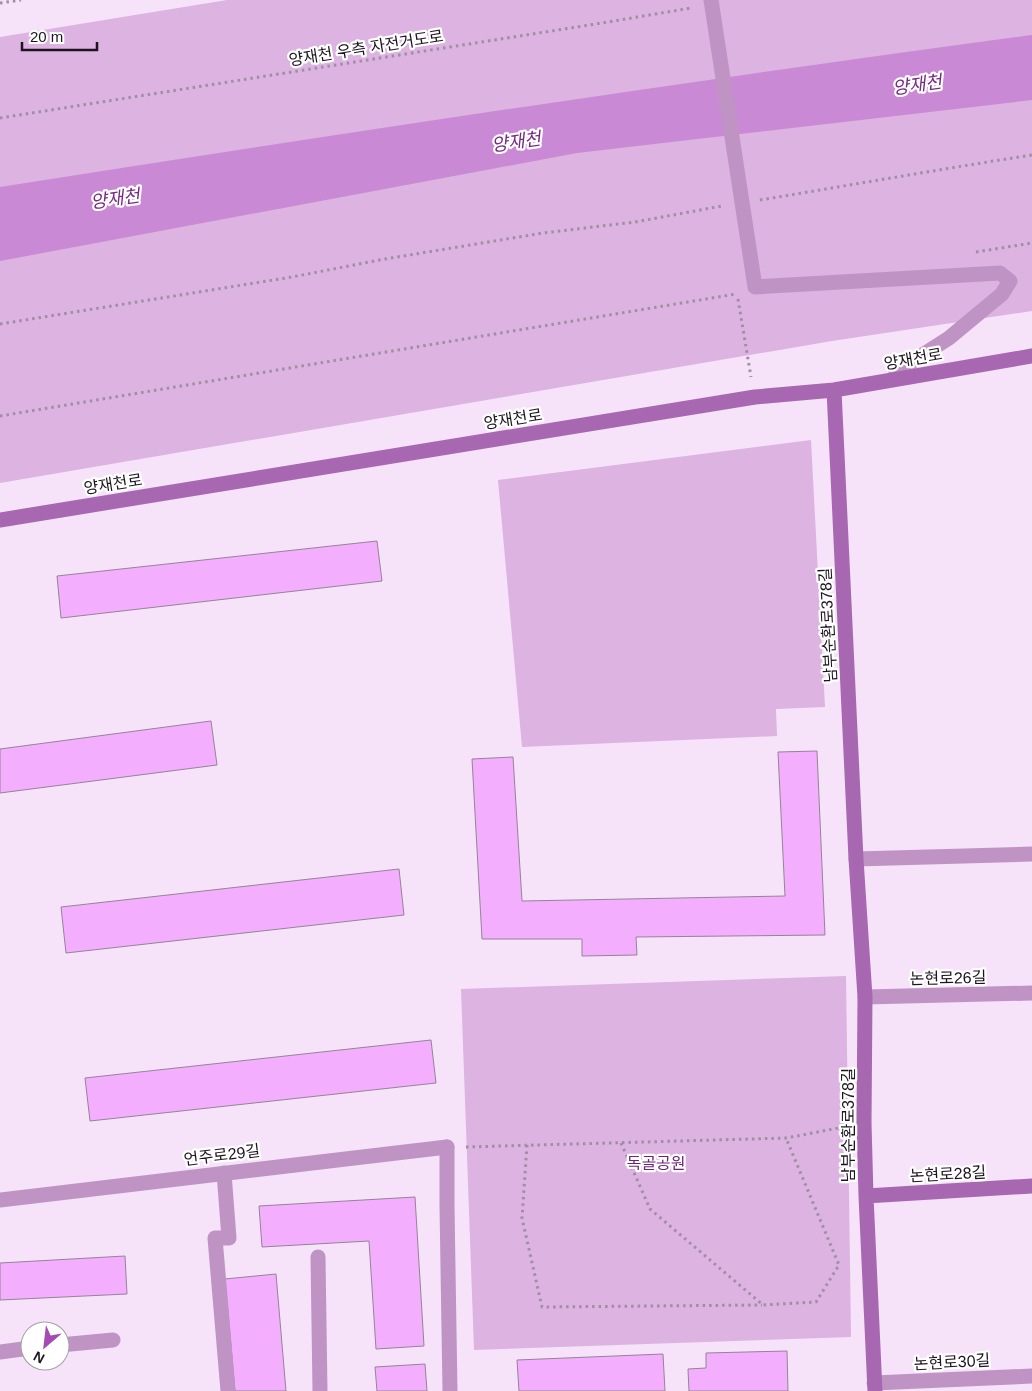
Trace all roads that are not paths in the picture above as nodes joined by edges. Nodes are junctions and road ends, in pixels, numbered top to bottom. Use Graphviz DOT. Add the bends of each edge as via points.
graph roads {
  1 [pos="704,3"];
  2 [pos="1032,356"];
  3 [pos="896,372"];
  4 [pos="834,390"];
  5 [pos="0,520"];
  6 [pos="1032,854"];
  7 [pos="856,859"];
  8 [pos="1032,993"];
  9 [pos="865,997"];
  10 [pos="224,1173"];
  11 [pos="1032,1186"];
  12 [pos="866,1196"];
  13 [pos="0,1200"];
  14 [pos="318,1257"];
  15 [pos="113,1340"];
  16 [pos="70,1344"];
  17 [pos="20,1349"];
  18 [pos="0,1352"];
  19 [pos="1032,1376"];
  20 [pos="874,1387"];
  21 [pos="228,1391"];
  22 [pos="320,1391"];
  23 [pos="450,1391"];
  1 -- 3 [label="street" via="755,287 1000,273 1010,282 1002,294 949,338"];
  2 -- 4 [label="street, 양재천로"];
  4 -- 5 [label="street, 양재천로" via="755,397"];
  4 -- 7 [label="street, 남부순환로378길"];
  6 -- 7 [label="street"];
  7 -- 9 [label="street, 남부순환로378길"];
  8 -- 9 [label="street, 논현로26길"];
  9 -- 12 [label="street, 남부순환로378길"];
  10 -- 13 [label="street, 언주로29길"];
  10 -- 21 [label="street" via="229,1238 215,1238"];
  10 -- 23 [label="street, 언주로29길" via="447,1147"];
  11 -- 12 [label="street, 논현로28길"];
  12 -- 20 [label="street, 남부순환로378길"];
  14 -- 22 [label="street"];
  15 -- 16 [label="street"];
  17 -- 18 [label="street"];
  19 -- 20 [label="street, 논현로30길"];
}
